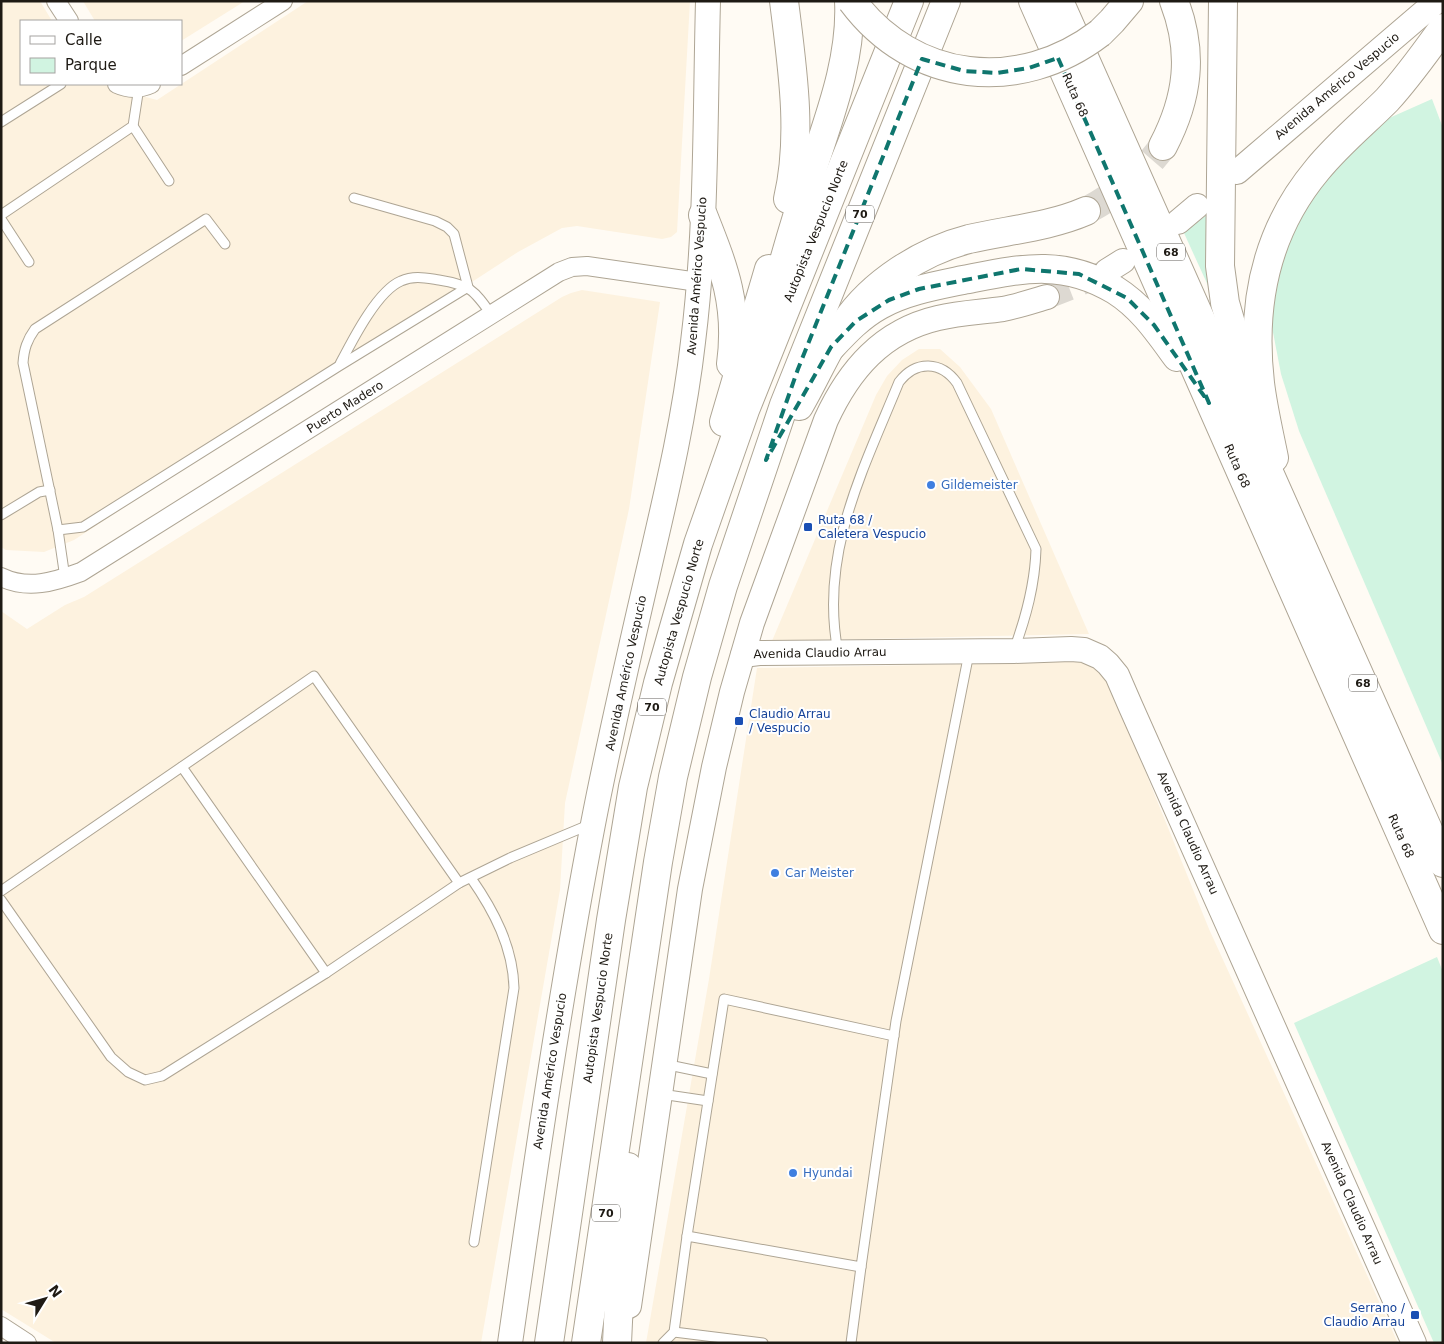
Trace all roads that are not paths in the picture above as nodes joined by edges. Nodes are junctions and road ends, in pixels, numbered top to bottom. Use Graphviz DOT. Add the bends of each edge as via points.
graph roads {
  1 [pos="56,1"];
  2 [pos="283,1"];
  3 [pos="708,1"];
  4 [pos="784,1"];
  5 [pos="850,1"];
  6 [pos="909,1"];
  7 [pos="946,1"];
  8 [pos="1033,1"];
  9 [pos="1059,1"];
  10 [pos="1129,1"];
  11 [pos="1174,1"];
  12 [pos="1223,1"];
  13 [pos="1241,1"];
  14 [pos="1437,1"];
  15 [pos="68,20"];
  16 [pos="1443,28"];
  17 [pos="182,65"];
  18 [pos="1222,82"];
  19 [pos="59,85"];
  20 [pos="120,85"];
  21 [pos="145,86"];
  22 [pos="1,122"];
  23 [pos="133,126"];
  24 [pos="1163,146"];
  25 [pos="1238,172"];
  26 [pos="169,181"];
  27 [pos="354,198"];
  28 [pos="1197,206"];
  29 [pos="1086,211"];
  30 [pos="1,215"];
  31 [pos="703,215"];
  32 [pos="1,219"];
  33 [pos="1178,222"];
  34 [pos="225,244"];
  35 [pos="29,262"];
  36 [pos="698,282"];
  37 [pos="468,287"];
  38 [pos="1048,297"];
  39 [pos="491,314"];
  40 [pos="831,347"];
  41 [pos="339,366"];
  42 [pos="1209,403"];
  43 [pos="724,420"];
  44 [pos="766,460"];
  45 [pos="718,469"];
  46 [pos="50,490"];
  47 [pos="714,499"];
  48 [pos="1282,503"];
  49 [pos="1,515"];
  50 [pos="58,530"];
  51 [pos="1,577"];
  52 [pos="66,578"];
  53 [pos="969,651"];
  54 [pos="1014,651"];
  55 [pos="838,652"];
  56 [pos="742,654"];
  57 [pos="182,767"];
  58 [pos="593,822"];
  59 [pos="1443,863"];
  60 [pos="471,878"];
  61 [pos="459,883"];
  62 [pos="1,891"];
  63 [pos="1,900"];
  64 [pos="1443,930"];
  65 [pos="326,973"];
  66 [pos="894,1036"];
  67 [pos="664,1064"];
  68 [pos="712,1074"];
  69 [pos="625,1083"];
  70 [pos="660,1094"];
  71 [pos="708,1101"];
  72 [pos="577,1152"];
  73 [pos="687,1236"];
  74 [pos="474,1242"];
  75 [pos="862,1267"];
  76 [pos="1,1326"];
  77 [pos="674,1332"];
  78 [pos="27,1343"];
  79 [pos="510,1343"];
  80 [pos="531,1343"];
  81 [pos="549,1343"];
  82 [pos="586,1343"];
  83 [pos="617,1343"];
  84 [pos="624,1343"];
  85 [pos="663,1343"];
  86 [pos="763,1343"];
  87 [pos="851,1343"];
  88 [pos="1414,1343"];
  1 -- 15 [label="street"];
  2 -- 17 [label="street"];
  3 -- 31 [label="main road, Avenida Américo Vespucio"];
  4 -- 43 [label="highway" via="796,154 793,180"];
  5 -- 10 [label="highway, bridge" via="901,48 932,63 964,71 997,73 1029,68 1067,54 1100,33"];
  5 -- 45 [label="highway" via="847,44 839,83 769,317"];
  6 -- 47 [label="highway, Autopista Vespucio Norte / 70" via="784,311"];
  7 -- 44 [label="highway, 70" via="798,369"];
  8 -- 42 [label="highway, Ruta 68 / 68"];
  9 -- 48 [label="highway, Ruta 68 / 68"];
  11 -- 24 [label="highway" via="1185,44 1186,75 1181,103"];
  12 -- 18 [label="highway"];
  13 -- 18 [label="highway"];
  14 -- 25 [label="main road, Avenida Américo Vespucio"];
  16 -- 48 [label="highway" via="1402,83 1318,170 1297,199 1274,242 1259,300 1257,346 1260,386"];
  18 -- 48 [label="highway" via="1219,245 1222,286"];
  19 -- 22 [label="lane"];
  20 -- 21 [label="street" via="129,88"];
  21 -- 23 [label="lane"];
  23 -- 26 [label="lane"];
  23 -- 30 [label="lane"];
  27 -- 37 [label="lane" via="446,226 454,234"];
  28 -- 33 [label="main road"];
  29 -- 40 [label="highway" via="1061,220 966,240 924,257 892,277 859,305"];
  31 -- 36 [label="main road, Avenida Américo Vespucio"];
  31 -- 43 [label="highway" via="721,262 733,321"];
  32 -- 35 [label="lane"];
  34 -- 46 [label="lane" via="206,219 35,329 30,336 23,363"];
  36 -- 39 [label="street, Puerto Madero" via="587,266 572,268 559,272"];
  36 -- 58 [label="main road, Avenida Américo Vespucio" via="694,340 674,462"];
  37 -- 39 [label="lane"];
  37 -- 41 [label="lane"];
  37 -- 41 [label="lane" via="420,277 393,285 352,339"];
  38 -- 56 [label="main road" via="1017,306 921,323 882,344 854,371 821,433"];
  39 -- 52 [label="street, Puerto Madero" via="94,564"];
  40 -- 42 [label="highway" via="865,314 910,292 1021,269 1059,270 1100,282 1136,305"];
  40 -- 44 [label="highway"];
  41 -- 50 [label="lane" via="83,527"];
  42 -- 64 [label="highway, Ruta 68 / 68"];
  43 -- 45 [label="highway"];
  44 -- 69 [label="highway, 70" via="723,586 680,745 659,854"];
  45 -- 47 [label="highway"];
  46 -- 49 [label="lane" via="39,492"];
  46 -- 50 [label="lane"];
  47 -- 72 [label="highway, Autopista Vespucio Norte / 70" via="668,645 633,787"];
  48 -- 59 [label="highway, Ruta 68 / 68"];
  50 -- 52 [label="lane"];
  51 -- 52 [label="street, Puerto Madero" via="34,585"];
  53 -- 54 [label="main road, Avenida Claudio Arrau"];
  53 -- 55 [label="main road, Avenida Claudio Arrau"];
  53 -- 66 [label="lane"];
  54 -- 55 [label="lane" via="1032,595 1036,549 957,383 941,368 926,366 910,371 899,382 850,504 835,575 834,618"];
  54 -- 88 [label="main road, Avenida Claudio Arrau" via="1084,650 1100,657 1117,675"];
  55 -- 56 [label="main road, Avenida Claudio Arrau"];
  56 -- 67 [label="main road" via="698,847"];
  57 -- 61 [label="lane" via="314,676"];
  57 -- 62 [label="lane"];
  57 -- 65 [label="lane"];
  58 -- 60 [label="lane"];
  58 -- 79 [label="main road, Avenida Américo Vespucio" via="562,988"];
  60 -- 61 [label="lane"];
  60 -- 74 [label="lane" via="485,897 503,934 512,965 514,988"];
  61 -- 65 [label="lane"];
  63 -- 65 [label="lane" via="111,1057 128,1072 145,1080 162,1076"];
  66 -- 68 [label="lane" via="724,999"];
  66 -- 75 [label="lane"];
  67 -- 68 [label="lane"];
  67 -- 70 [label="main road"];
  68 -- 71 [label="lane"];
  69 -- 82 [label="highway, 70"];
  69 -- 83 [label="highway" via="628,1183"];
  70 -- 71 [label="lane"];
  70 -- 84 [label="main road"];
  71 -- 73 [label="lane"];
  72 -- 80 [label="highway"];
  72 -- 81 [label="highway, Autopista Vespucio Norte / 70"];
  73 -- 75 [label="lane"];
  73 -- 77 [label="lane"];
  75 -- 87 [label="lane"];
  76 -- 78 [label="street"];
  77 -- 85 [label="lane"];
  77 -- 86 [label="lane"];
}
